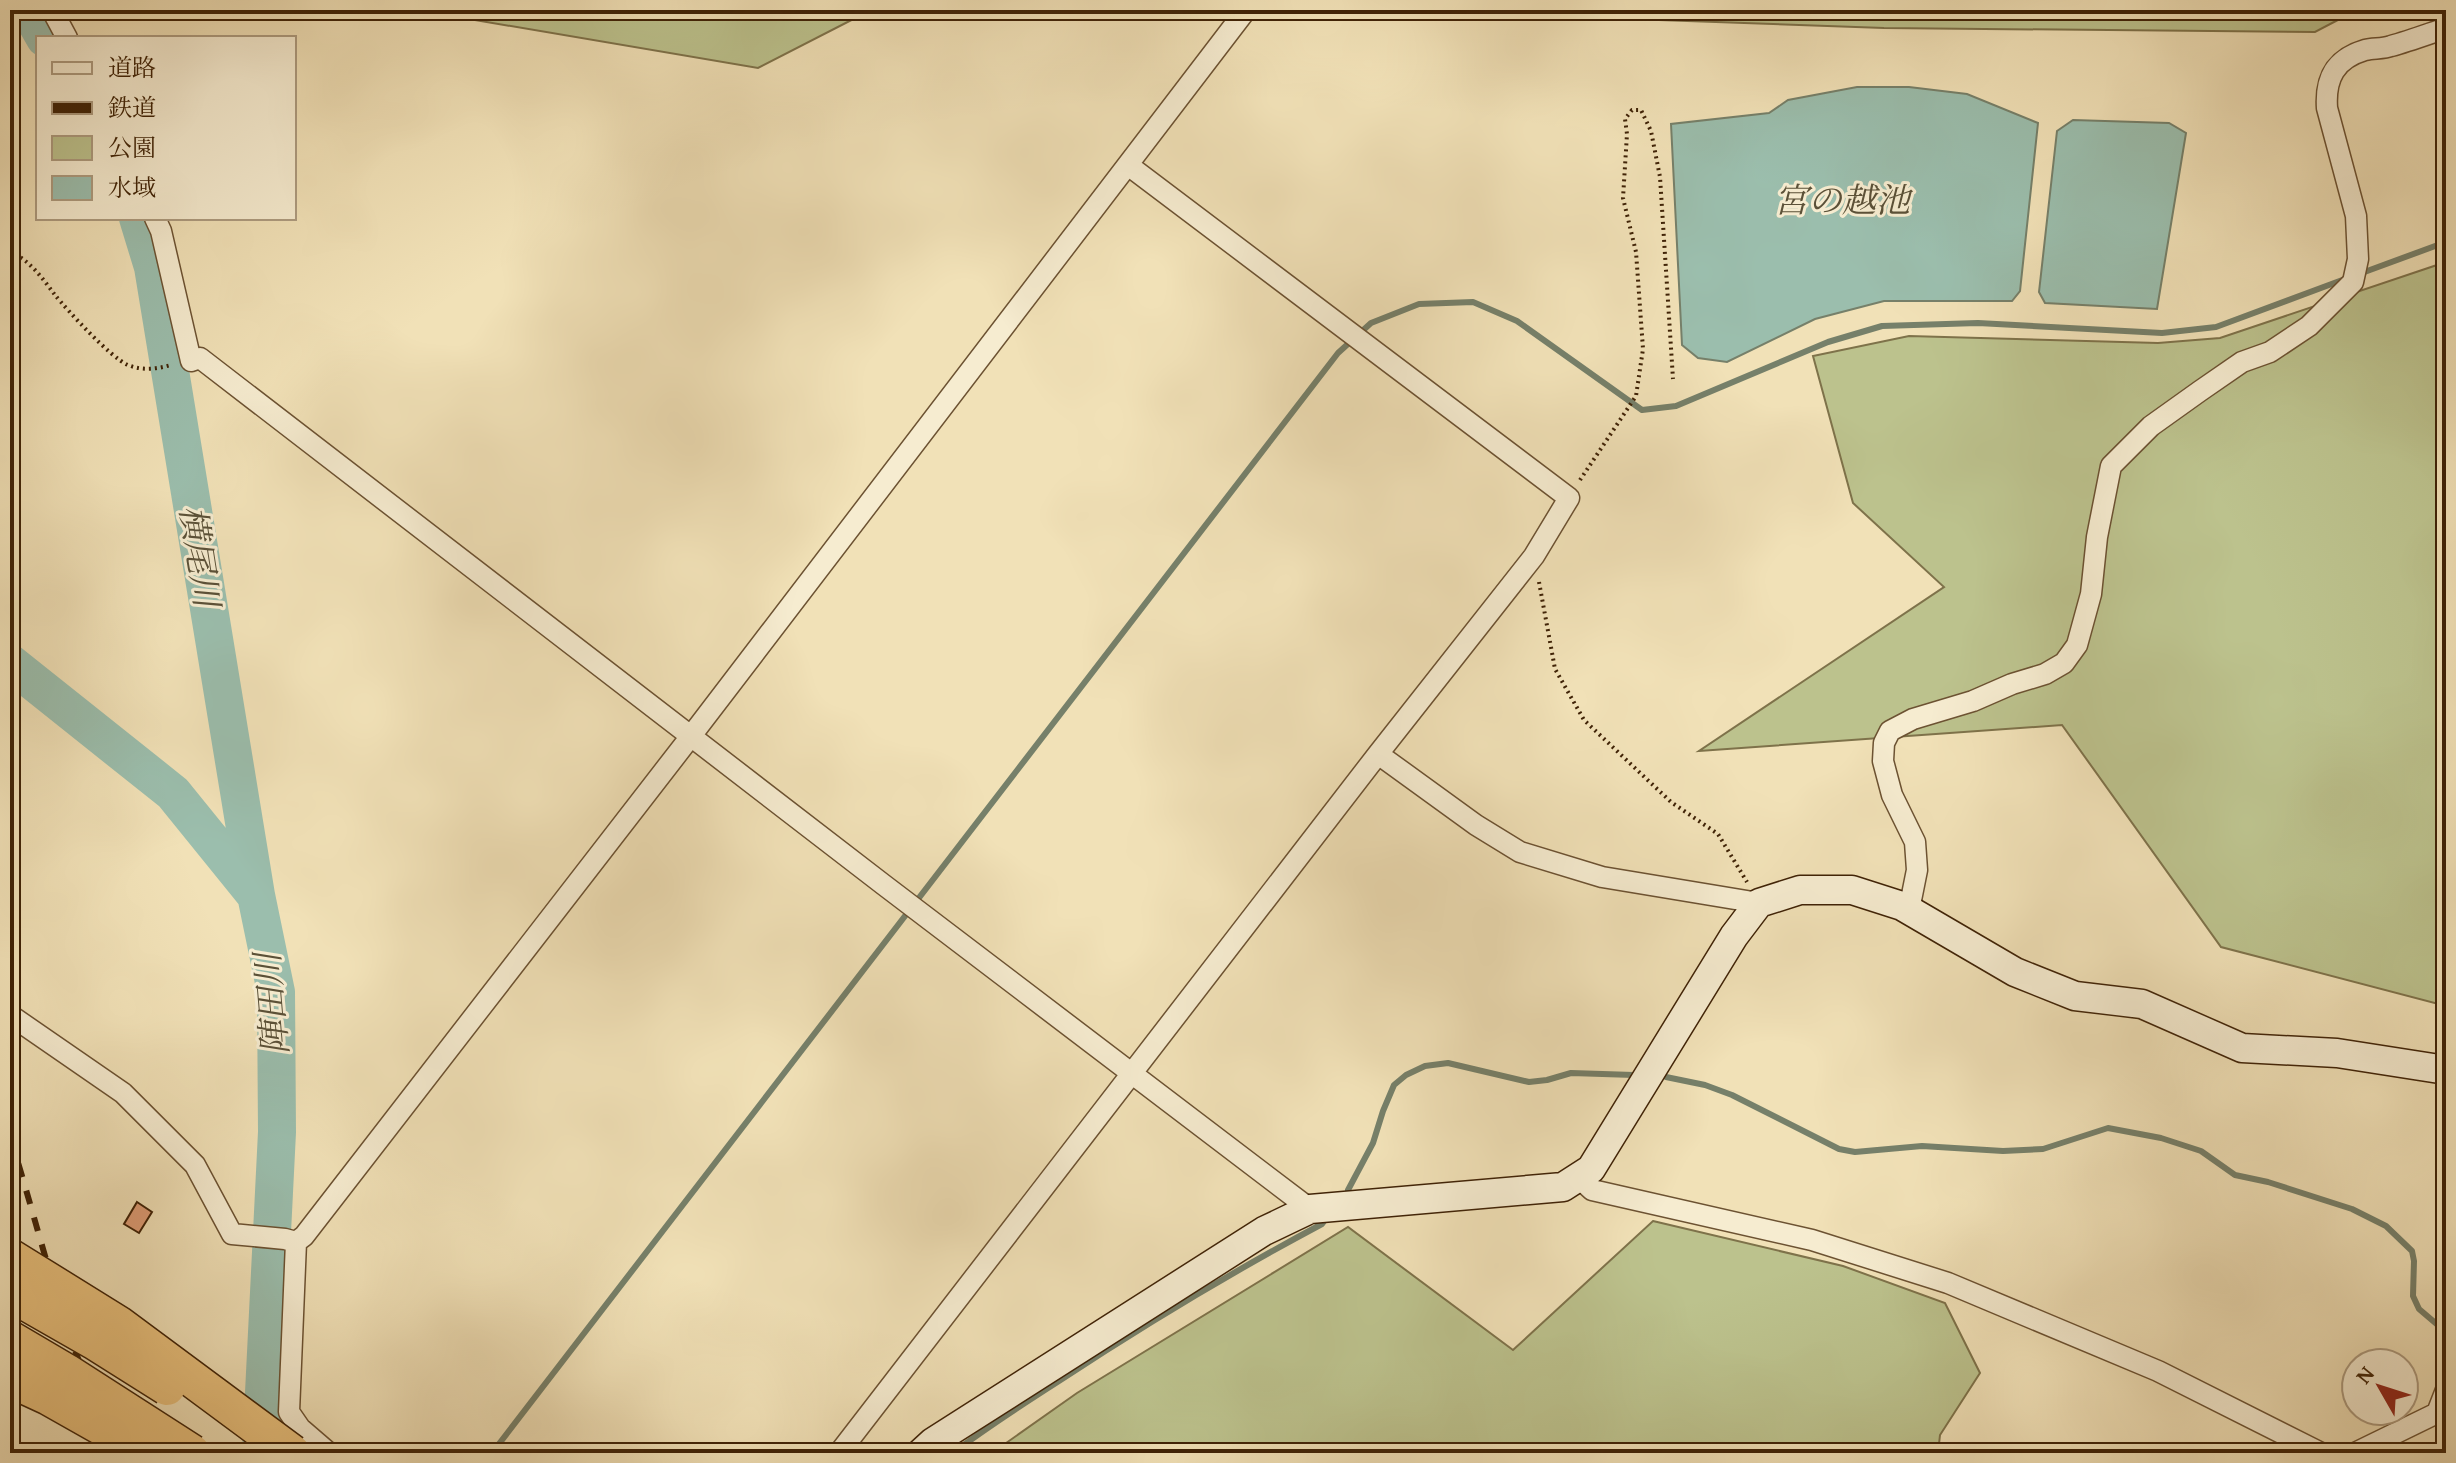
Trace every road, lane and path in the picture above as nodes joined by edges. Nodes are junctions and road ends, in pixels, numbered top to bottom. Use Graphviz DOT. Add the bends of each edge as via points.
graph roads {
  1 [pos="52,10"];
  2 [pos="1246,10"];
  3 [pos="2446,28"];
  4 [pos="66,36"];
  5 [pos="1128,165"];
  6 [pos="156,220"];
  7 [pos="10,252"];
  8 [pos="183,363"];
  9 [pos="1673,379"];
  10 [pos="1569,498"];
  11 [pos="1534,556"];
  12 [pos="691,736"];
  13 [pos="1378,754"];
  14 [pos="1759,903"];
  15 [pos="1909,910"];
  16 [pos="10,1015"];
  17 [pos="2446,1070"];
  18 [pos="1132,1073"];
  19 [pos="1579,1178"];
  20 [pos="1310,1209"];
  21 [pos="290,1240"];
  22 [pos="10,1257"];
  23 [pos="10,1293"];
  24 [pos="10,1339"];
  25 [pos="10,1379"];
  26 [pos="2446,1390"];
  27 [pos="2441,1414"];
  28 [pos="148,1453"];
  29 [pos="192,1453"];
  30 [pos="265,1453"];
  31 [pos="292,1453"];
  32 [pos="329,1453"];
  33 [pos="839,1453"];
  34 [pos="921,1453"];
  35 [pos="2321,1453"];
  36 [pos="2355,1453"];
  1 -- 4 [label="street"];
  2 -- 5 [label="street"];
  3 -- 15 [label="street" via="2345,58 2331,73 2325,90 2327,108 2356,216 2353,282 2309,326 2200,391 2151,426 2111,466 2091,594 2077,645 2064,663 1890,731 1883,761 1892,795 1915,842 1917,870"];
  5 -- 10 [label="street"];
  5 -- 12 [label="street"];
  6 -- 12 [label="street" via="191,361 200,358"];
  7 -- 8 [label="path" via="40,275 70,314 124,364 155,369"];
  9 -- 10 [label="path" via="1660,177 1651,131 1641,110 1632,110 1625,119 1623,198 1636,252 1643,349 1636,396"];
  10 -- 11 [label="street"];
  11 -- 13 [label="street"];
  11 -- 14 [label="path" via="1555,669 1584,720 1671,802 1718,834"];
  12 -- 18 [label="street"];
  12 -- 21 [label="street" via="304,1236"];
  13 -- 14 [label="street" via="1520,852 1602,877"];
  13 -- 18 [label="street"];
  14 -- 15 [label="street" via="1800,890 1852,890"];
  14 -- 19 [label="street" via="1591,1169"];
  15 -- 17 [label="street" via="2015,972 2075,996 2142,1004 2242,1048 2337,1053"];
  16 -- 21 [label="street" via="123,1093 195,1165 232,1234"];
  18 -- 20 [label="street"];
  18 -- 33 [label="street"];
  19 -- 20 [label="street" via="1563,1187"];
  19 -- 35 [label="street" via="1592,1190 1812,1240 1948,1283 2158,1371"];
  20 -- 34 [label="street" via="1251,1240"];
  21 -- 32 [label="street" via="289,1412"];
  22 -- 31 [label="highway, bridge" via="118,1324"];
  23 -- 30 [label="highway, bridge"];
  24 -- 29 [label="highway, bridge"];
  25 -- 28 [label="highway, bridge"];
  26 -- 27 [label="street"];
  27 -- 36 [label="street"];
}
